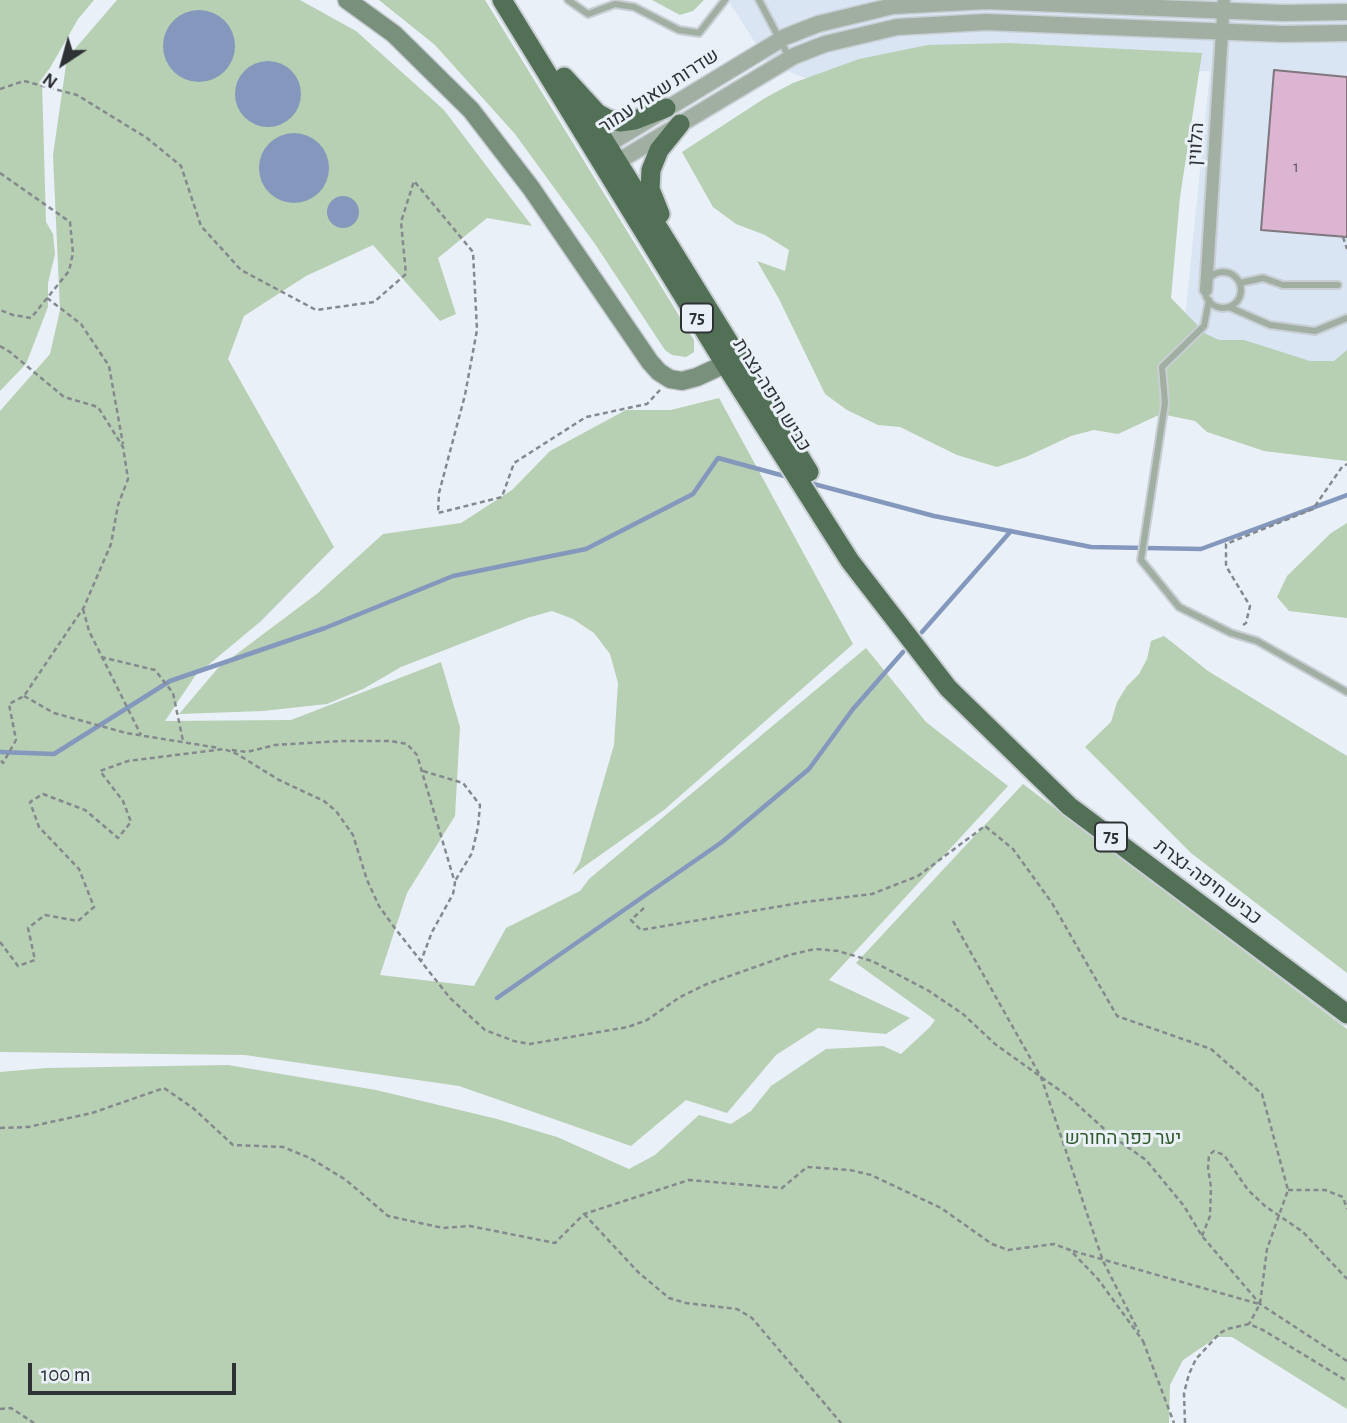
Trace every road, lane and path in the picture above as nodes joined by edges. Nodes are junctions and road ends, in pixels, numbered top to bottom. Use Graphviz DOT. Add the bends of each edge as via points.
graph roads {
  1 [pos="347,0"];
  2 [pos="502,0"];
  3 [pos="516,0"];
  4 [pos="568,0"];
  5 [pos="725,0"];
  6 [pos="759,0"];
  7 [pos="1224,5"];
  8 [pos="1347,12"];
  9 [pos="1222,32"];
  10 [pos="1347,33"];
  11 [pos="779,40"];
  12 [pos="790,59"];
  13 [pos="565,77"];
  14 [pos="0,89"];
  15 [pos="666,108"];
  16 [pos="680,124"];
  17 [pos="608,156"];
  18 [pos="0,173"];
  19 [pos="1343,237"];
  20 [pos="1347,249"];
  21 [pos="686,272"];
  22 [pos="1240,283"];
  23 [pos="1338,285"];
  24 [pos="1207,295"];
  25 [pos="47,298"];
  26 [pos="1229,307"];
  27 [pos="0,310"];
  28 [pos="1347,318"];
  29 [pos="0,346"];
  30 [pos="731,358"];
  31 [pos="670,379"];
  32 [pos="124,447"];
  33 [pos="1347,464"];
  34 [pos="83,609"];
  35 [pos="1231,633"];
  36 [pos="101,657"];
  37 [pos="1347,692"];
  38 [pos="24,696"];
  39 [pos="141,735"];
  40 [pos="183,741"];
  41 [pos="224,749"];
  42 [pos="0,759"];
  43 [pos="423,771"];
  44 [pos="454,883"];
  45 [pos="644,908"];
  46 [pos="953,921"];
  47 [pos="0,942"];
  48 [pos="421,961"];
  49 [pos="1347,1014"];
  50 [pos="1041,1077"];
  51 [pos="0,1128"];
  52 [pos="1288,1190"];
  53 [pos="1347,1209"];
  54 [pos="584,1213"];
  55 [pos="1279,1216"];
  56 [pos="1202,1236"];
  57 [pos="1070,1251"];
  58 [pos="1103,1261"];
  59 [pos="1347,1279"];
  60 [pos="1260,1304"];
  61 [pos="1249,1324"];
  62 [pos="1143,1341"];
  63 [pos="1347,1361"];
  64 [pos="1347,1381"];
  65 [pos="0,1409"];
  66 [pos="34,1423"];
  67 [pos="841,1423"];
  68 [pos="1174,1423"];
  69 [pos="1185,1423"];
  1 -- 31 [label="main road" via="394,34 471,110 531,188 650,362"];
  2 -- 17 [label="highway, כביש חיפה-נצרת / 75"];
  3 -- 13 [label="highway, כביש חיפה-נצרת / 75"];
  4 -- 5 [label="lane" via="588,14 615,4 634,7 679,30 699,33"];
  6 -- 11 [label="lane"];
  7 -- 8 [label="street, שדרות שאול עמור"];
  7 -- 9 [label="street, הלווין"];
  7 -- 11 [label="street, שדרות שאול עמור" via="932,2 857,13"];
  9 -- 10 [label="street, שדרות שאול עמור"];
  9 -- 12 [label="street, שדרות שאול עמור" via="934,24 862,34"];
  9 -- 24 [label="street, הלווין"];
  11 -- 12 [label="lane"];
  11 -- 15 [label="street, שדרות שאול עמור"];
  12 -- 16 [label="street, שדרות שאול עמור"];
  13 -- 15 [label="highway" via="608,119 635,120"];
  13 -- 17 [label="highway, כביש חיפה-נצרת / 75"];
  14 -- 31 [label="path" via="24,81 77,95 147,138 181,166 201,226 241,270 316,310 374,302 406,274 401,222 414,181 473,252 477,330 438,513 502,497 514,463 586,418 647,404"];
  15 -- 17 [label="street, שדרות שאול עמור"];
  16 -- 17 [label="street, שדרות שאול עמור"];
  16 -- 21 [label="highway" via="659,150 650,188"];
  17 -- 21 [label="highway, כביש חיפה-נצרת / 75"];
  17 -- 30 [label="highway, כביש חיפה-נצרת / 75"];
  18 -- 25 [label="path" via="70,222 73,253 69,271"];
  19 -- 20 [label="path"];
  21 -- 30 [label="highway, כביש חיפה-נצרת / 75"];
  22 -- 23 [label="lane" via="1263,278 1283,285"];
  22 -- 24 [label="lane" via="1231,274 1220,273 1210,279"];
  22 -- 26 [label="lane" via="1238,300"];
  24 -- 26 [label="lane" via="1218,307"];
  24 -- 35 [label="lane" via="1205,326 1162,367 1165,403 1141,560 1179,607"];
  25 -- 27 [label="path" via="31,318"];
  25 -- 32 [label="path" via="81,324 109,366"];
  26 -- 28 [label="lane" via="1270,325 1315,331"];
  29 -- 32 [label="path" via="64,397 98,407"];
  30 -- 31 [label="main road" via="697,377"];
  30 -- 49 [label="highway, כביש חיפה-נצרת / 75" via="850,561 948,688 1069,806"];
  32 -- 34 [label="path" via="128,479 111,544"];
  33 -- 35 [label="path" via="1313,509 1226,544 1226,566 1250,606 1247,623"];
  34 -- 36 [label="path"];
  34 -- 38 [label="path"];
  35 -- 37 [label="lane" via="1257,641"];
  36 -- 39 [label="path"];
  36 -- 40 [label="path" via="155,670 173,693"];
  38 -- 39 [label="path" via="54,713"];
  38 -- 42 [label="path" via="9,704 16,740 3,763"];
  39 -- 40 [label="path"];
  40 -- 41 [label="path"];
  41 -- 43 [label="path" via="247,752 275,745 391,741 407,744"];
  41 -- 47 [label="path" via="128,761 100,771 123,801 131,822 118,838 85,810 43,794 30,802 39,827 79,869 94,907 78,921 45,915 28,928 35,960 18,966"];
  41 -- 48 [label="path" via="336,811 353,835 379,906"];
  43 -- 44 [label="path"];
  43 -- 44 [label="path" via="463,783 480,806 472,853"];
  44 -- 48 [label="path"];
  45 -- 52 [label="path" via="631,920 641,930 872,894 918,876 985,826 1013,849 1052,903 1117,1016 1211,1049 1262,1094"];
  46 -- 50 [label="path"];
  48 -- 50 [label="path" via="450,998 485,1030 530,1044 628,1027 707,984 789,955 815,949 838,951 872,961 929,990"];
  50 -- 56 [label="path" via="1146,1160"];
  50 -- 58 [label="path"];
  51 -- 54 [label="path" via="28,1127 92,1113 164,1088 233,1145 283,1147 310,1158 346,1180 388,1216 555,1243"];
  52 -- 53 [label="path" via="1325,1190 1343,1197"];
  52 -- 55 [label="path"];
  54 -- 57 [label="path" via="689,1180 782,1188 807,1167 850,1170 941,1208 1008,1250 1054,1244"];
  54 -- 67 [label="path" via="638,1272 669,1298 737,1309 752,1318"];
  55 -- 56 [label="path" via="1248,1190 1224,1155 1213,1151 1208,1168 1210,1216"];
  55 -- 59 [label="path" via="1303,1232"];
  55 -- 60 [label="path" via="1267,1249"];
  56 -- 60 [label="path"];
  57 -- 58 [label="path"];
  57 -- 62 [label="path" via="1098,1279"];
  58 -- 60 [label="path"];
  58 -- 62 [label="path"];
  60 -- 61 [label="path"];
  60 -- 63 [label="path"];
  61 -- 64 [label="path"];
  61 -- 69 [label="path" via="1220,1333 1196,1359 1184,1393"];
  62 -- 68 [label="path"];
  65 -- 66 [label="path" via="11,1408"];
}
